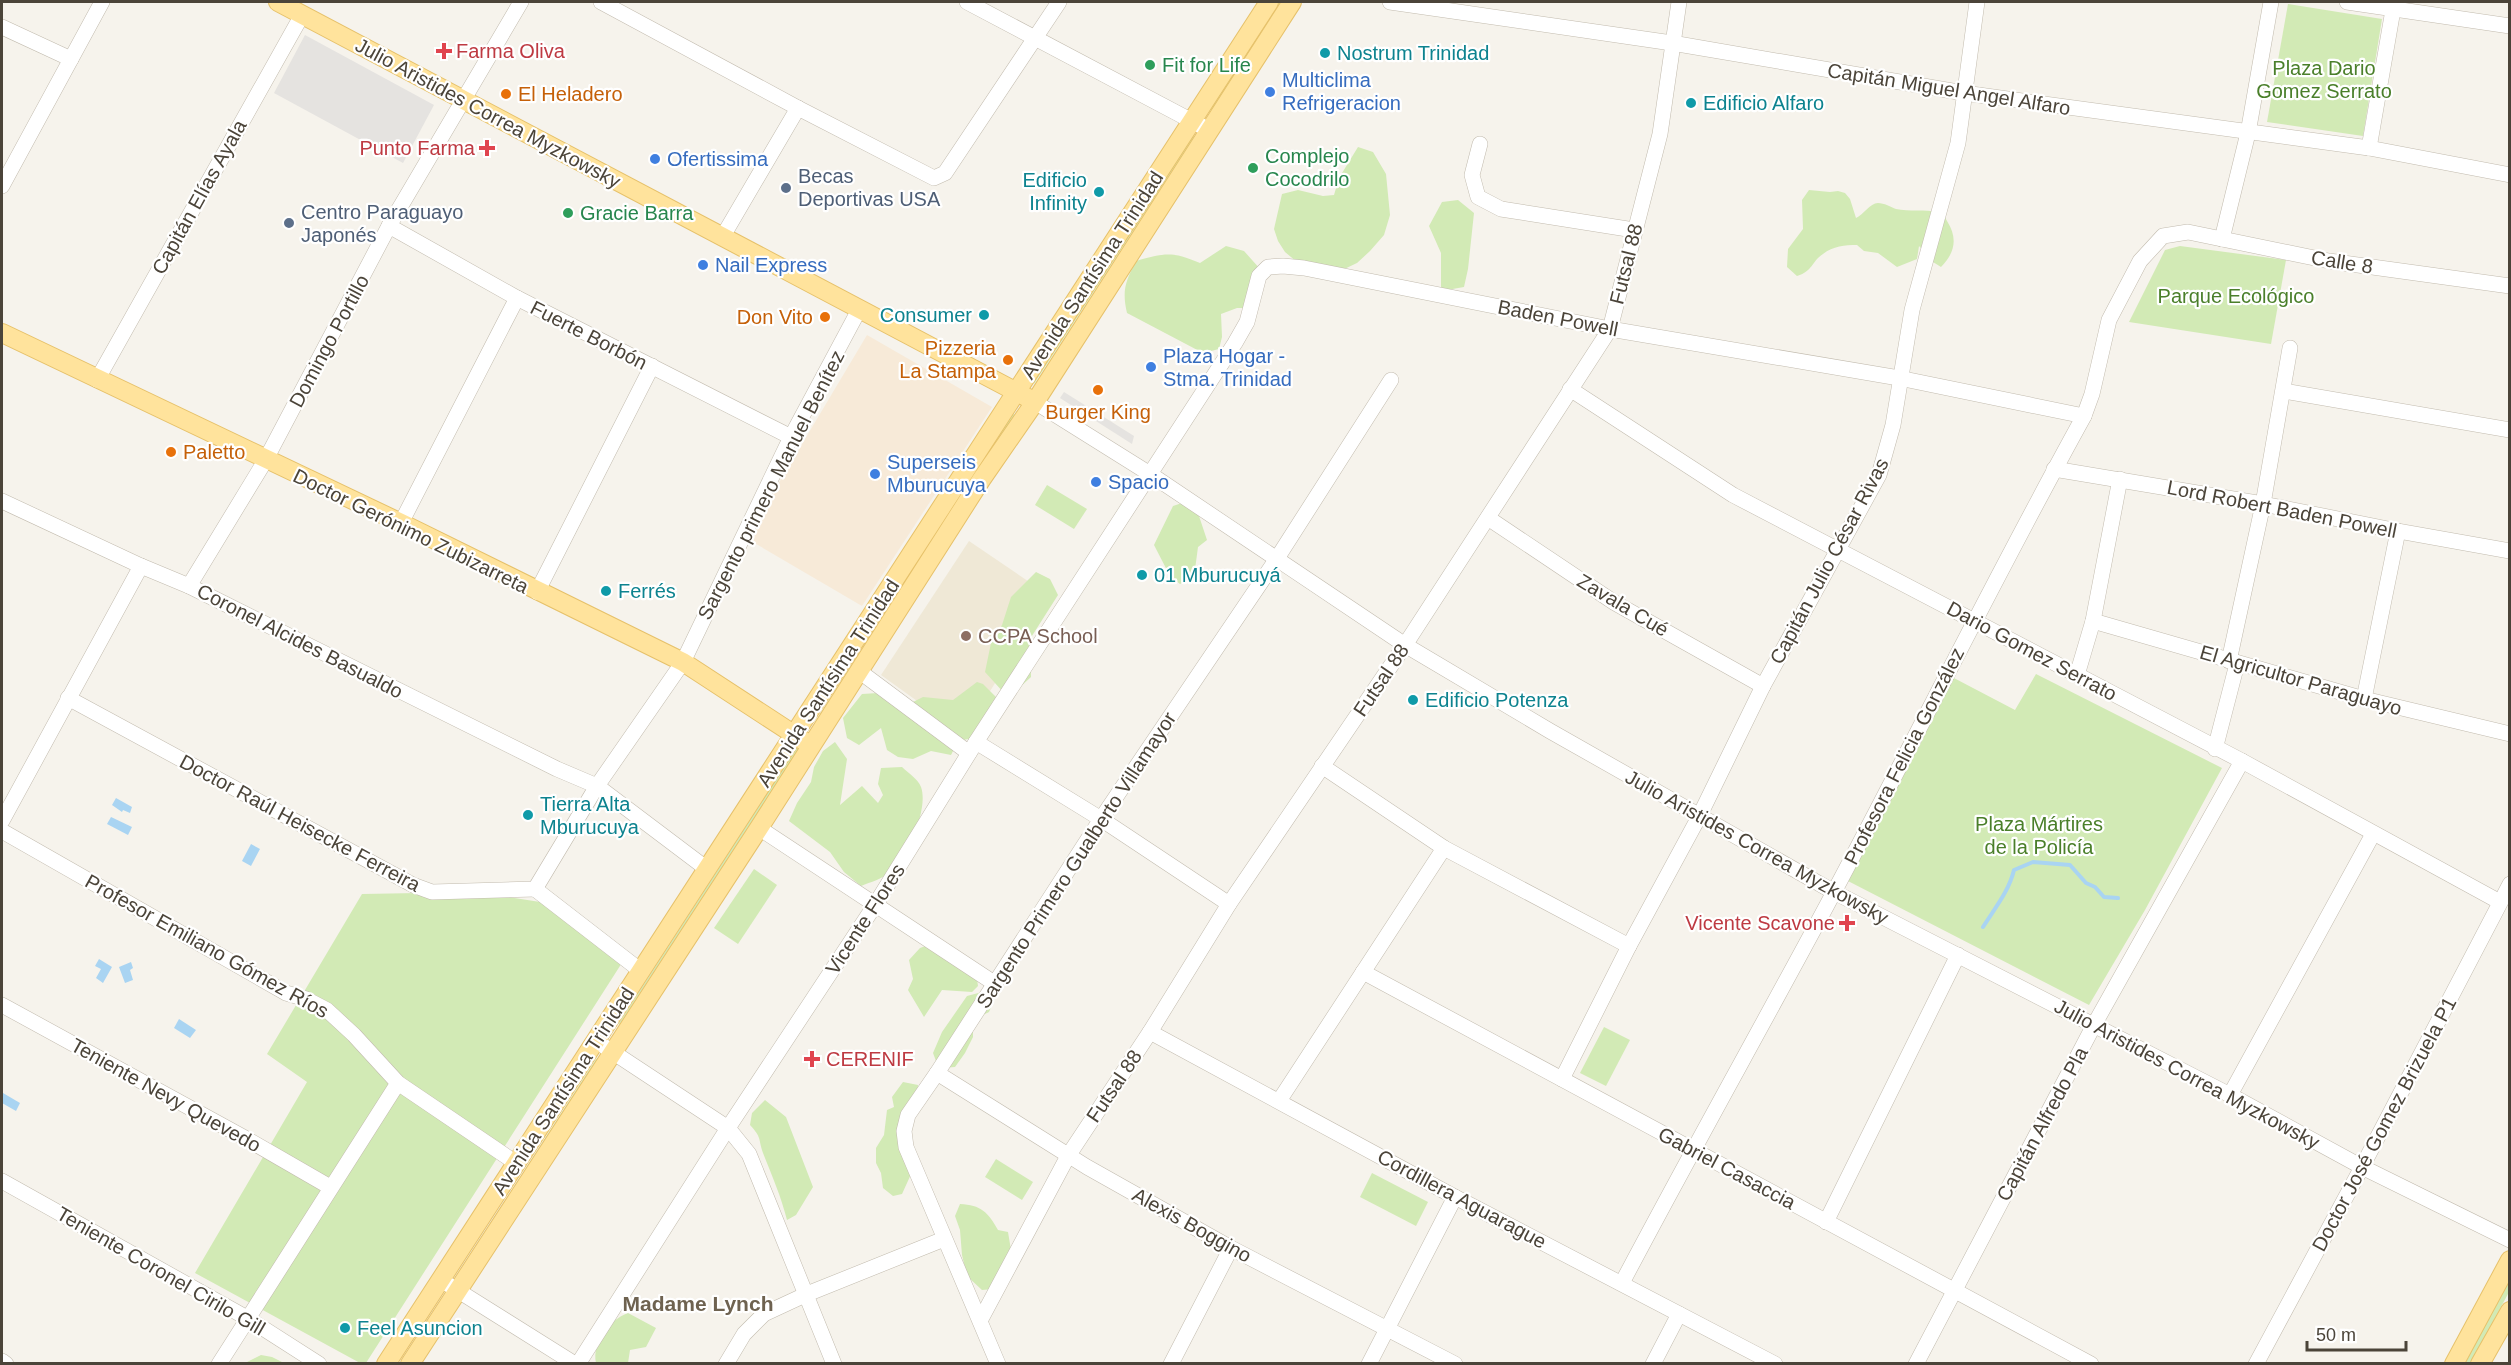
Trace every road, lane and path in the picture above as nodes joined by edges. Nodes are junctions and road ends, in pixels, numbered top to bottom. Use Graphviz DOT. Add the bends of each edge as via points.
graph roads {
  1 [pos="102,2"];
  2 [pos="278,2"];
  3 [pos="521,2"];
  4 [pos="602,2"];
  5 [pos="967,2"];
  6 [pos="1059,2"];
  7 [pos="1269,2"];
  8 [pos="1292,2"];
  9 [pos="1390,2"];
  10 [pos="1679,2"];
  11 [pos="1977,2"];
  12 [pos="2271,2"];
  13 [pos="2347,2"];
  14 [pos="2393,10"];
  15 [pos="302,15"];
  16 [pos="2510,26"];
  17 [pos="2,27"];
  18 [pos="1036,39"];
  19 [pos="1672,43"];
  20 [pos="71,59"];
  21 [pos="1964,93"];
  22 [pos="463,99"];
  23 [pos="798,108"];
  24 [pos="1192,120"];
  25 [pos="1209,130"];
  26 [pos="2248,133"];
  27 [pos="1480,144"];
  28 [pos="2369,148"];
  29 [pos="2510,175"];
  30 [pos="2,186"];
  31 [pos="389,226"];
  32 [pos="1634,230"];
  33 [pos="2176,234"];
  34 [pos="723,236"];
  35 [pos="2222,239"];
  36 [pos="1102,261"];
  37 [pos="1118,273"];
  38 [pos="2510,286"];
  39 [pos="517,298"];
  40 [pos="860,308"];
  41 [pos="1610,328"];
  42 [pos="2,333"];
  43 [pos="2290,348"];
  44 [pos="652,366"];
  45 [pos="1899,378"];
  46 [pos="97,380"];
  47 [pos="1390,380"];
  48 [pos="1570,389"];
  49 [pos="1018,391"];
  50 [pos="2284,391"];
  51 [pos="1035,402"];
  52 [pos="2084,416"];
  53 [pos="2510,430"];
  54 [pos="791,437"];
  55 [pos="265,460"];
  56 [pos="2054,469"];
  57 [pos="1150,474"];
  58 [pos="2120,479"];
  59 [pos="2263,504"];
  60 [pos="4,506"];
  61 [pos="1488,518"];
  62 [pos="401,523"];
  63 [pos="2398,531"];
  64 [pos="1837,551"];
  65 [pos="2510,551"];
  66 [pos="1276,560"];
  67 [pos="141,566"];
  68 [pos="189,586"];
  69 [pos="537,592"];
  70 [pos="1974,619"];
  71 [pos="2094,621"];
  72 [pos="1405,645"];
  73 [pos="683,662"];
  74 [pos="2233,663"];
  75 [pos="859,671"];
  76 [pos="2077,675"];
  77 [pos="1763,686"];
  78 [pos="68,698"];
  79 [pos="2364,699"];
  80 [pos="2510,734"];
  81 [pos="794,736"];
  82 [pos="812,746"];
  83 [pos="973,747"];
  84 [pos="2215,749"];
  85 [pos="2242,761"];
  86 [pos="1322,766"];
  87 [pos="597,786"];
  88 [pos="1700,815"];
  89 [pos="1101,819"];
  90 [pos="2,821"];
  91 [pos="759,828"];
  92 [pos="2,831"];
  93 [pos="2373,834"];
  94 [pos="1444,848"];
  95 [pos="707,869"];
  96 [pos="2510,884"];
  97 [pos="535,889"];
  98 [pos="1834,892"];
  99 [pos="2500,902"];
  100 [pos="1229,904"];
  101 [pos="875,905"];
  102 [pos="1629,946"];
  103 [pos="1958,955"];
  104 [pos="641,971"];
  105 [pos="1363,972"];
  106 [pos="994,983"];
  107 [pos="2,1005"];
  108 [pos="2094,1026"];
  109 [pos="1150,1032"];
  110 [pos="596,1041"];
  111 [pos="613,1052"];
  112 [pos="938,1073"];
  113 [pos="1562,1079"];
  114 [pos="398,1083"];
  115 [pos="2230,1095"];
  116 [pos="1280,1101"];
  117 [pos="728,1128"];
  118 [pos="1692,1150"];
  119 [pos="1068,1156"];
  120 [pos="516,1163"];
  121 [pos="2362,1167"];
  122 [pos="2,1181"];
  123 [pos="330,1187"];
  124 [pos="1455,1197"];
  125 [pos="1826,1222"];
  126 [pos="944,1239"];
  127 [pos="2510,1240"];
  128 [pos="1231,1248"];
  129 [pos="2510,1260"];
  130 [pos="441,1280"];
  131 [pos="1622,1283"];
  132 [pos="459,1289"];
  133 [pos="1955,1292"];
  134 [pos="807,1294"];
  135 [pos="2510,1311"];
  136 [pos="1679,1314"];
  137 [pos="247,1318"];
  138 [pos="981,1319"];
  139 [pos="1389,1327"];
  140 [pos="2,1361"];
  141 [pos="2089,1363"];
  142 [pos="6,1364"];
  143 [pos="219,1364"];
  144 [pos="319,1364"];
  145 [pos="386,1364"];
  146 [pos="410,1364"];
  147 [pos="576,1364"];
  148 [pos="726,1364"];
  149 [pos="834,1364"];
  150 [pos="998,1364"];
  151 [pos="1171,1364"];
  152 [pos="1369,1364"];
  153 [pos="1455,1364"];
  154 [pos="1653,1364"];
  155 [pos="1775,1364"];
  156 [pos="1916,1364"];
  157 [pos="2256,1364"];
  158 [pos="2454,1364"];
  159 [pos="2480,1364"];
  1 -- 20 [label="street"];
  2 -- 15 [label="main road, Julio Aristides Correa Myzkowsky"];
  3 -- 22 [label="street, Domingo Portillo"];
  4 -- 23 [label="street"];
  5 -- 18 [label="street"];
  6 -- 18 [label="street"];
  7 -- 24 [label="main road, Avenida Santísima Trinidad"];
  8 -- 25 [label="main road, Avenida Santísima Trinidad"];
  9 -- 19 [label="street, Capitán Miguel Angel Alfaro"];
  10 -- 19 [label="street, Futsal 88"];
  11 -- 21 [label="street, Capitán Julio César Rivas"];
  12 -- 26 [label="street"];
  13 -- 14 [label="street"];
  14 -- 16 [label="street"];
  14 -- 28 [label="street"];
  15 -- 22 [label="main road, Julio Aristides Correa Myzkowsky"];
  15 -- 46 [label="street, Capitán Elías Ayala"];
  17 -- 20 [label="street"];
  18 -- 23 [label="street" via="945,173 934,178"];
  18 -- 24 [label="street"];
  19 -- 21 [label="street, Capitán Miguel Angel Alfaro"];
  19 -- 32 [label="street, Futsal 88" via="1660,134"];
  20 -- 30 [label="street"];
  21 -- 26 [label="street, Capitán Miguel Angel Alfaro"];
  21 -- 45 [label="street, Capitán Julio César Rivas" via="1958,143 1914,301"];
  22 -- 31 [label="street, Domingo Portillo"];
  22 -- 34 [label="main road, Julio Aristides Correa Myzkowsky"];
  23 -- 34 [label="street"];
  24 -- 25 [label="street"];
  24 -- 36 [label="main road, Avenida Santísima Trinidad"];
  25 -- 37 [label="main road, Avenida Santísima Trinidad"];
  26 -- 28 [label="street, Capitán Miguel Angel Alfaro"];
  26 -- 35 [label="street"];
  27 -- 32 [label="street" via="1472,175 1478,197 1501,209"];
  28 -- 29 [label="street, Capitán Miguel Angel Alfaro"];
  31 -- 39 [label="street, Fuerte Borbón"];
  31 -- 55 [label="street, Domingo Portillo"];
  32 -- 41 [label="street, Futsal 88"];
  33 -- 35 [label="street, Calle 8" via="2188,232"];
  33 -- 52 [label="street, Profesora Felicia González" via="2163,236 2140,261 2109,320"];
  34 -- 40 [label="main road, Julio Aristides Correa Myzkowsky"];
  35 -- 38 [label="street, Calle 8" via="2329,261"];
  36 -- 37 [label="main road"];
  36 -- 49 [label="main road, Avenida Santísima Trinidad"];
  37 -- 51 [label="main road, Avenida Santísima Trinidad"];
  39 -- 44 [label="street, Fuerte Borbón"];
  39 -- 62 [label="street"];
  40 -- 49 [label="main road, Julio Aristides Correa Myzkowsky"];
  40 -- 54 [label="street, Sargento primero Manuel Benítez"];
  41 -- 45 [label="street, Baden Powell"];
  41 -- 48 [label="street, Futsal 88"];
  41 -- 57 [label="street, Baden Powell" via="1304,268 1268,267 1259,276 1247,322"];
  42 -- 46 [label="main road, Doctor Gerónimo Zubizarreta"];
  43 -- 50 [label="street"];
  44 -- 54 [label="street, Fuerte Borbón"];
  44 -- 69 [label="street"];
  45 -- 52 [label="street, Baden Powell"];
  45 -- 64 [label="street, Capitán Julio César Rivas" via="1893,425 1882,466"];
  46 -- 55 [label="main road, Doctor Gerónimo Zubizarreta"];
  47 -- 66 [label="street, Sargento Primero Gualberto Villamayor"];
  48 -- 61 [label="street, Futsal 88"];
  48 -- 64 [label="street, Dario Gomez Serrato" via="1733,495"];
  49 -- 51 [label="main road, Julio Aristides Correa Myzkowsky"];
  49 -- 81 [label="main road, Avenida Santísima Trinidad"];
  50 -- 53 [label="street"];
  50 -- 59 [label="street"];
  51 -- 57 [label="street, Julio Aristides Correa Myzkowsky"];
  51 -- 75 [label="main road, Avenida Santísima Trinidad"];
  52 -- 56 [label="street, Profesora Felicia González"];
  54 -- 73 [label="street, Sargento primero Manuel Benítez"];
  55 -- 62 [label="main road, Doctor Gerónimo Zubizarreta"];
  55 -- 68 [label="street, Domingo Portillo"];
  56 -- 58 [label="street, Lord Robert Baden Powell"];
  56 -- 70 [label="street, Profesora Felicia González"];
  57 -- 66 [label="street, Julio Aristides Correa Myzkowsky"];
  57 -- 83 [label="street, Vicente Flores"];
  58 -- 59 [label="street, Lord Robert Baden Powell"];
  58 -- 71 [label="street"];
  59 -- 63 [label="street, Lord Robert Baden Powell"];
  59 -- 74 [label="street"];
  60 -- 67 [label="street, Coronel Alcides Basualdo"];
  61 -- 72 [label="street, Futsal 88"];
  61 -- 77 [label="street, Zavala Cué" via="1615,603"];
  62 -- 69 [label="main road, Doctor Gerónimo Zubizarreta"];
  63 -- 65 [label="street, Lord Robert Baden Powell"];
  63 -- 79 [label="street"];
  64 -- 70 [label="street, Dario Gomez Serrato"];
  64 -- 77 [label="street, Capitán Julio César Rivas"];
  66 -- 72 [label="street, Julio Aristides Correa Myzkowsky"];
  66 -- 89 [label="street, Sargento Primero Gualberto Villamayor"];
  67 -- 68 [label="street, Coronel Alcides Basualdo"];
  67 -- 78 [label="street"];
  68 -- 87 [label="street, Coronel Alcides Basualdo"];
  69 -- 73 [label="main road, Doctor Gerónimo Zubizarreta"];
  70 -- 76 [label="street, Dario Gomez Serrato"];
  70 -- 98 [label="street, Profesora Felicia González"];
  71 -- 74 [label="street, El Agricultor Paraguayo"];
  71 -- 76 [label="street"];
  72 -- 86 [label="street, Futsal 88"];
  72 -- 88 [label="street, Julio Aristides Correa Myzkowsky"];
  73 -- 81 [label="main road, Doctor Gerónimo Zubizarreta"];
  73 -- 87 [label="street"];
  74 -- 79 [label="street, El Agricultor Paraguayo"];
  74 -- 84 [label="street"];
  75 -- 82 [label="main road, Avenida Santísima Trinidad"];
  75 -- 83 [label="street"];
  76 -- 84 [label="street, Dario Gomez Serrato"];
  77 -- 88 [label="street, Capitán Julio César Rivas"];
  78 -- 90 [label="street"];
  78 -- 97 [label="street, Doctor Raúl Heisecke Ferreira" via="413,885 432,892"];
  79 -- 80 [label="street, El Agricultor Paraguayo"];
  81 -- 82 [label="main road, Doctor Gerónimo Zubizarreta"];
  81 -- 95 [label="main road, Avenida Santísima Trinidad"];
  82 -- 91 [label="main road, Avenida Santísima Trinidad"];
  83 -- 89 [label="street"];
  83 -- 101 [label="street, Vicente Flores"];
  84 -- 85 [label="street, Dario Gomez Serrato"];
  85 -- 93 [label="street, Dario Gomez Serrato"];
  85 -- 108 [label="street, Capitán Alfredo Pla"];
  86 -- 94 [label="street"];
  86 -- 100 [label="street, Futsal 88"];
  87 -- 95 [label="street, Coronel Alcides Basualdo"];
  87 -- 97 [label="street"];
  88 -- 98 [label="street, Julio Aristides Correa Myzkowsky"];
  88 -- 102 [label="street, Capitán Julio César Rivas"];
  89 -- 100 [label="street"];
  89 -- 106 [label="street, Sargento Primero Gualberto Villamayor"];
  91 -- 101 [label="street"];
  91 -- 111 [label="main road, Avenida Santísima Trinidad"];
  92 -- 114 [label="street, Profesor Emiliano Gómez Ríos" via="286,993 327,1010"];
  93 -- 99 [label="street, Dario Gomez Serrato"];
  93 -- 115 [label="street"];
  94 -- 102 [label="street"];
  94 -- 105 [label="street"];
  95 -- 104 [label="main road, Avenida Santísima Trinidad"];
  96 -- 99 [label="street, Doctor José Gomez Brizuela P1"];
  97 -- 104 [label="street"];
  98 -- 103 [label="street, Julio Aristides Correa Myzkowsky"];
  98 -- 118 [label="street, Profesora Felicia González"];
  99 -- 121 [label="street, Doctor José Gomez Brizuela P1"];
  100 -- 109 [label="street, Futsal 88"];
  101 -- 106 [label="street"];
  101 -- 117 [label="street, Vicente Flores"];
  102 -- 113 [label="street, Capitán Julio César Rivas"];
  103 -- 108 [label="street, Julio Aristides Correa Myzkowsky"];
  103 -- 125 [label="street"];
  104 -- 110 [label="main road, Avenida Santísima Trinidad"];
  105 -- 113 [label="street, Gabriel Casaccia"];
  105 -- 116 [label="street"];
  106 -- 112 [label="street, Sargento Primero Gualberto Villamayor"];
  107 -- 123 [label="street, Teniente Nevy Quevedo"];
  108 -- 115 [label="street, Julio Aristides Correa Myzkowsky"];
  108 -- 133 [label="street, Capitán Alfredo Pla"];
  109 -- 116 [label="street, Cordillera Aguarague"];
  109 -- 119 [label="street, Futsal 88"];
  110 -- 111 [label="street"];
  110 -- 120 [label="main road, Avenida Santísima Trinidad"];
  111 -- 117 [label="street"];
  111 -- 132 [label="main road, Avenida Santísima Trinidad"];
  112 -- 119 [label="street, Alexis Boggino"];
  112 -- 126 [label="street, Sargento Primero Gualberto Villamayor" via="908,1115 904,1131 906,1147"];
  113 -- 118 [label="street, Gabriel Casaccia"];
  114 -- 120 [label="street, Profesor Emiliano Gómez Ríos"];
  114 -- 123 [label="street"];
  115 -- 121 [label="street, Julio Aristides Correa Myzkowsky"];
  116 -- 124 [label="street, Cordillera Aguarague"];
  117 -- 134 [label="street" via="749,1154"];
  117 -- 147 [label="street, Vicente Flores"];
  118 -- 125 [label="street, Gabriel Casaccia"];
  118 -- 131 [label="street, Profesora Felicia González"];
  119 -- 128 [label="street, Alexis Boggino"];
  119 -- 138 [label="street, Futsal 88"];
  120 -- 130 [label="main road, Avenida Santísima Trinidad"];
  121 -- 127 [label="street, Julio Aristides Correa Myzkowsky"];
  121 -- 157 [label="street, Doctor José Gomez Brizuela P1"];
  122 -- 137 [label="street, Teniente Coronel Cirilo Gill"];
  123 -- 137 [label="street"];
  124 -- 131 [label="street, Cordillera Aguarague"];
  124 -- 139 [label="street"];
  125 -- 133 [label="street, Gabriel Casaccia"];
  126 -- 134 [label="street"];
  126 -- 138 [label="street, Sargento Primero Gualberto Villamayor"];
  128 -- 139 [label="street, Alexis Boggino"];
  128 -- 151 [label="street"];
  129 -- 158 [label="main road"];
  130 -- 132 [label="street"];
  130 -- 145 [label="main road, Avenida Santísima Trinidad"];
  131 -- 136 [label="street, Cordillera Aguarague"];
  132 -- 146 [label="main road, Avenida Santísima Trinidad"];
  132 -- 147 [label="street"];
  133 -- 141 [label="street, Gabriel Casaccia"];
  133 -- 156 [label="street, Capitán Alfredo Pla"];
  134 -- 148 [label="street" via="764,1314 744,1334"];
  134 -- 149 [label="street"];
  135 -- 159 [label="main road"];
  136 -- 154 [label="street"];
  136 -- 155 [label="street, Cordillera Aguarague"];
  137 -- 143 [label="street"];
  137 -- 144 [label="street, Teniente Coronel Cirilo Gill"];
  138 -- 150 [label="street, Sargento Primero Gualberto Villamayor"];
  139 -- 152 [label="street"];
  139 -- 153 [label="street, Alexis Boggino"];
  140 -- 142 [label="street"];
}
